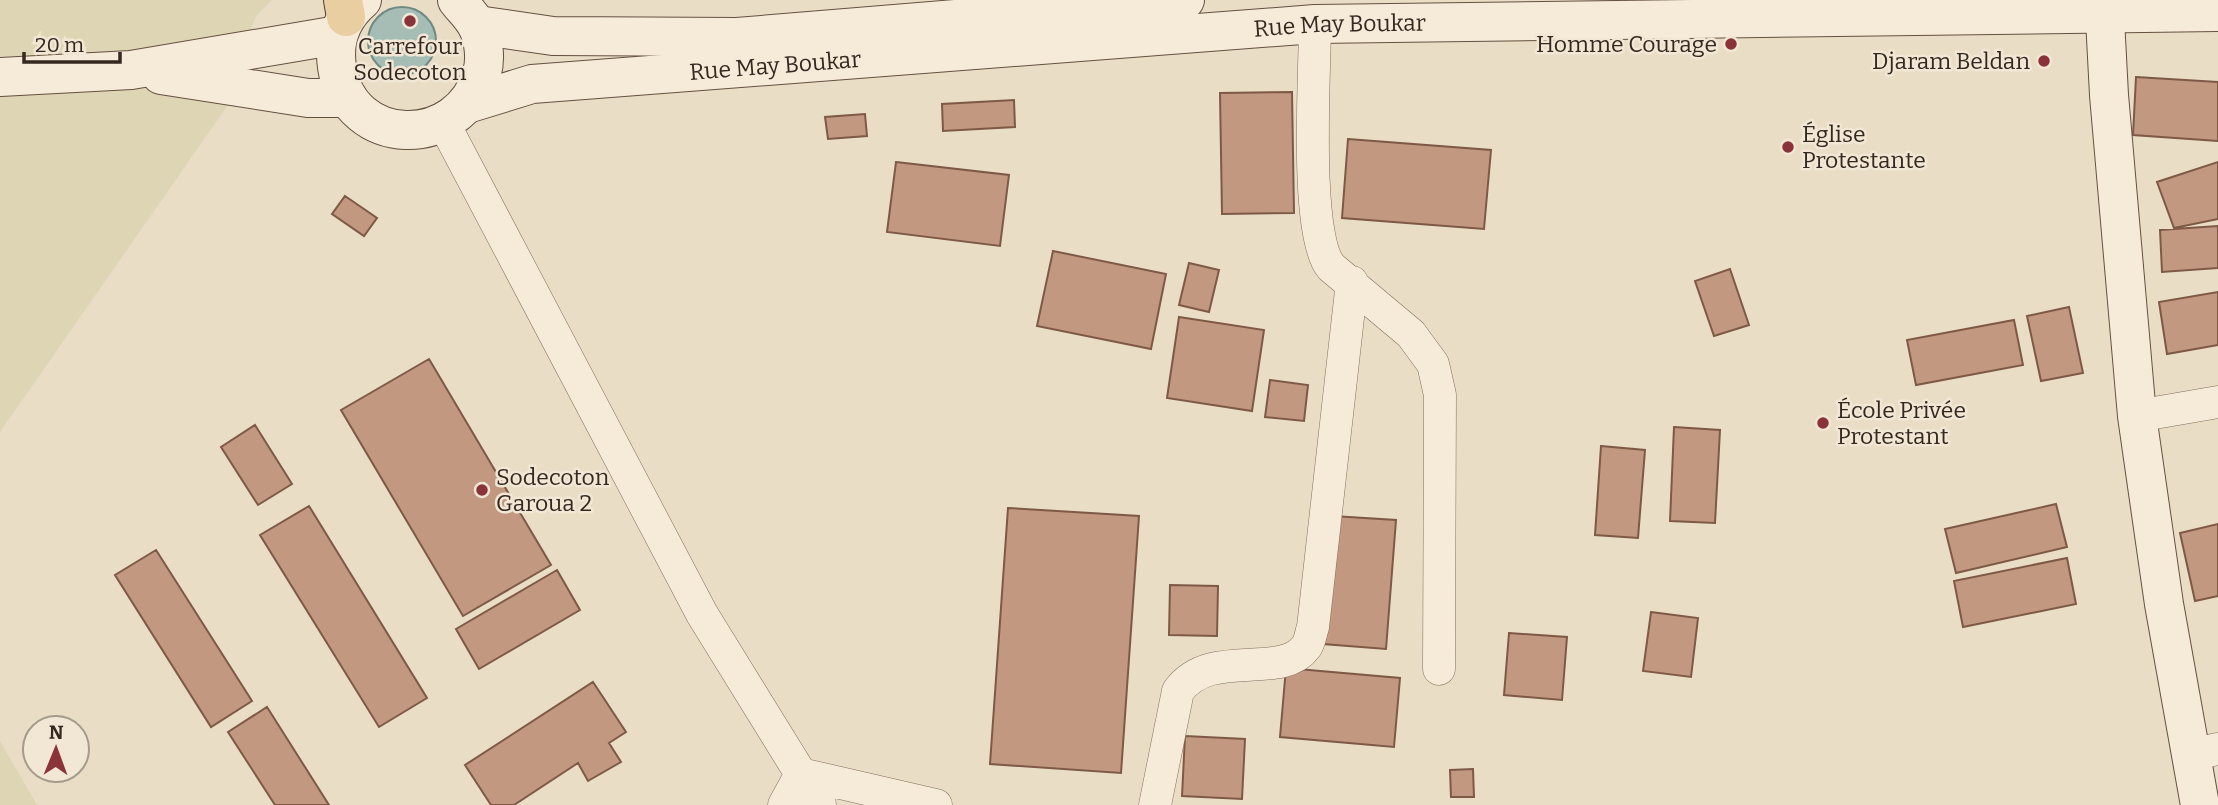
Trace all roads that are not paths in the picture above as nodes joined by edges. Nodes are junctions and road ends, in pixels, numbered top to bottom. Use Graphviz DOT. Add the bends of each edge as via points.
graph roads {
  1 [pos="1185,0"];
  2 [pos="2104,6"];
  3 [pos="2218,12"];
  4 [pos="347,13"];
  5 [pos="467,13"];
  6 [pos="1315,24"];
  7 [pos="131,70"];
  8 [pos="0,77"];
  9 [pos="348,98"];
  10 [pos="455,113"];
  11 [pos="1352,282"];
  12 [pos="2218,402"];
  13 [pos="2137,416"];
  14 [pos="1439,669"];
  15 [pos="2204,752"];
  16 [pos="801,774"];
  17 [pos="784,805"];
  18 [pos="820,805"];
  19 [pos="936,805"];
  20 [pos="1155,805"];
  21 [pos="2200,805"];
  1 -- 5 [label="main road, Rue May Boukar" via="737,37 553,36"];
  2 -- 3 [label="main road, Rue May Boukar"];
  2 -- 6 [label="main road, Rue May Boukar"];
  2 -- 13 [label="main road"];
  4 -- 7 [label="main road"];
  4 -- 9 [label="main road" via="337,68"];
  5 -- 10 [label="main road" via="483,45 484,66 478,86"];
  6 -- 10 [label="main road, Rue May Boukar" via="532,85"];
  6 -- 11 [label="street" via="1315,212 1327,262"];
  7 -- 8 [label="main road"];
  7 -- 9 [label="main road" via="270,93"];
  9 -- 10 [label="main road" via="367,117 391,128 427,129"];
  10 -- 16 [label="street" via="702,614"];
  11 -- 14 [label="street" via="1411,334 1433,364 1440,396"];
  11 -- 20 [label="street" via="1313,626 1306,647 1289,659 1205,669 1189,676 1178,691"];
  12 -- 13 [label="street"];
  13 -- 15 [label="main road"];
  15 -- 21 [label="main road"];
  16 -- 17 [label="street"];
  16 -- 18 [label="street"];
  16 -- 19 [label="street"];
}
